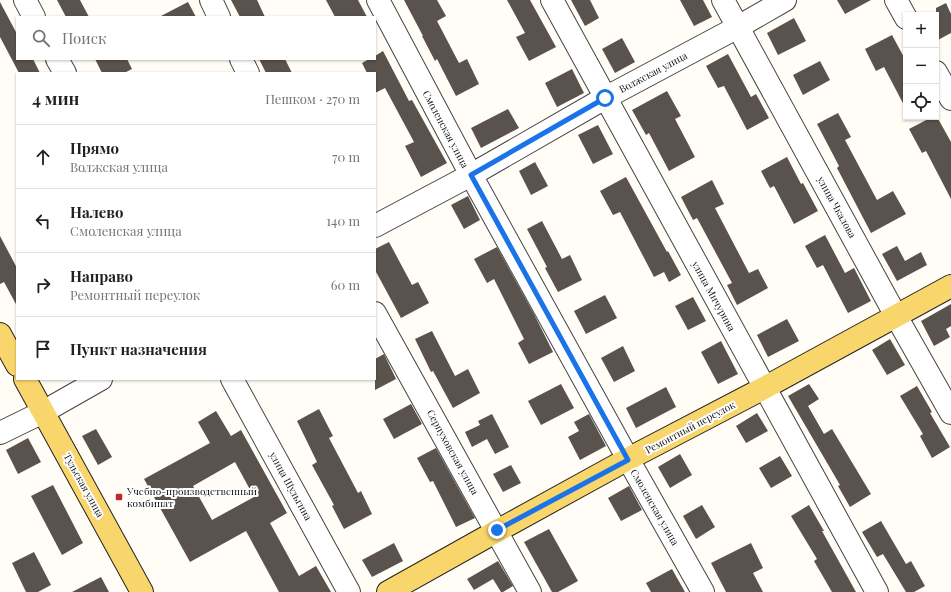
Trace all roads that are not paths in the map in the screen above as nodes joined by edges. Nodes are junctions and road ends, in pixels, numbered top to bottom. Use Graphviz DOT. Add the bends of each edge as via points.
graph roads {
  1 [pos="25,0"];
  2 [pos="211,0"];
  3 [pos="378,0"];
  4 [pos="552,0"];
  5 [pos="724,0"];
  6 [pos="785,0"];
  7 [pos="896,0"];
  8 [pos="903,13"];
  9 [pos="33,16"];
  10 [pos="219,16"];
  11 [pos="738,27"];
  12 [pos="58,60"];
  13 [pos="242,60"];
  14 [pos="64,72"];
  15 [pos="248,72"];
  16 [pos="939,77"];
  17 [pos="605,98"];
  18 [pos="951,99"];
  19 [pos="471,175"];
  20 [pos="376,225"];
  21 [pos="951,286"];
  22 [pos="376,314"];
  23 [pos="896,316"];
  24 [pos="0,334"];
  25 [pos="16,363"];
  26 [pos="26,380"];
  27 [pos="99,380"];
  28 [pos="233,380"];
  29 [pos="764,388"];
  30 [pos="43,412"];
  31 [pos="951,413"];
  32 [pos="0,434"];
  33 [pos="628,460"];
  34 [pos="497,530"];
  35 [pos="142,592"];
  36 [pos="349,592"];
  37 [pos="388,592"];
  38 [pos="530,592"];
  39 [pos="703,592"];
  40 [pos="877,592"];
  1 -- 9 [label="street"];
  2 -- 10 [label="street"];
  3 -- 19 [label="street, Смоленская улица"];
  4 -- 17 [label="street, улица Мичурина"];
  5 -- 11 [label="street, улица Чкалова"];
  6 -- 11 [label="street, Волжская улица"];
  7 -- 8 [label="street"];
  11 -- 17 [label="street, Волжская улица"];
  11 -- 23 [label="street, улица Чкалова"];
  12 -- 14 [label="street"];
  13 -- 15 [label="street"];
  16 -- 18 [label="street"];
  17 -- 19 [label="street, Волжская улица"];
  17 -- 29 [label="street, улица Мичурина"];
  19 -- 20 [label="street, Волжская улица"];
  19 -- 33 [label="street, Смоленская улица"];
  21 -- 23 [label="main road, Ремонтный переулок"];
  22 -- 34 [label="street, Серпуховская улица"];
  23 -- 29 [label="main road, Ремонтный переулок"];
  23 -- 31 [label="street, улица Чкалова"];
  24 -- 25 [label="main road"];
  26 -- 30 [label="main road, Тульская улица"];
  27 -- 30 [label="street"];
  28 -- 36 [label="street, улица Шульгина"];
  29 -- 33 [label="main road, Ремонтный переулок"];
  29 -- 40 [label="street, улица Мичурина"];
  30 -- 32 [label="street"];
  30 -- 35 [label="main road, Тульская улица"];
  33 -- 34 [label="main road, Ремонтный переулок"];
  33 -- 39 [label="street, Смоленская улица"];
  34 -- 37 [label="main road, Ремонтный переулок"];
  34 -- 38 [label="street, Серпуховская улица"];
}
